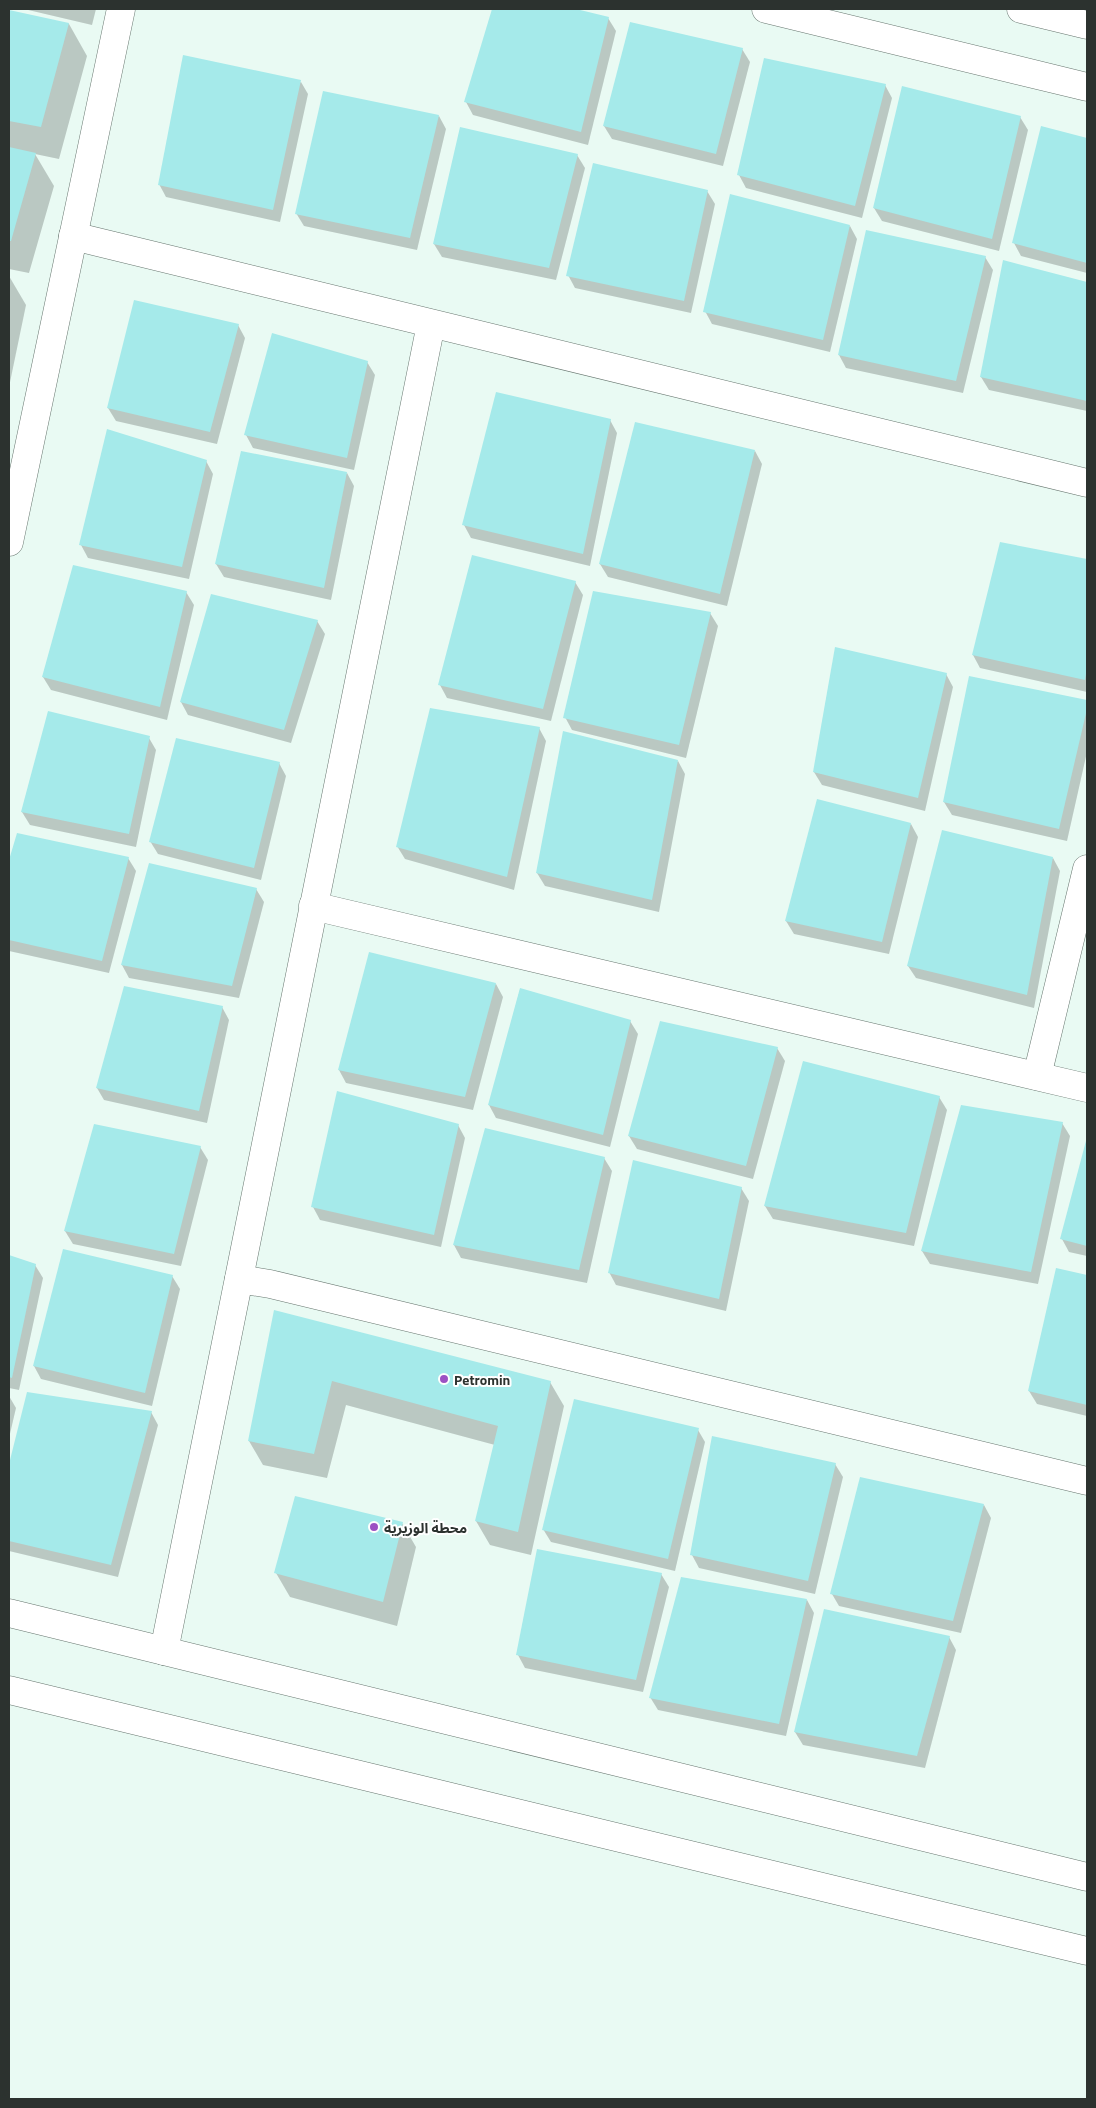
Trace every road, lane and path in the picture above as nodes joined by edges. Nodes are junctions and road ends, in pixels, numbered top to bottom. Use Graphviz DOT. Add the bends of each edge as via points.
graph roads {
  1 [pos="121,9"];
  2 [pos="766,9"];
  3 [pos="1022,9"];
  4 [pos="1087,25"];
  5 [pos="1087,87"];
  6 [pos="73,236"];
  7 [pos="431,324"];
  8 [pos="1087,483"];
  9 [pos="9,542"];
  10 [pos="1087,868"];
  11 [pos="314,906"];
  12 [pos="1037,1076"];
  13 [pos="1087,1088"];
  14 [pos="239,1279"];
  15 [pos="1087,1481"];
  16 [pos="9,1613"];
  17 [pos="164,1651"];
  18 [pos="9,1690"];
  19 [pos="1087,1877"];
  20 [pos="1087,1951"];
  1 -- 6 [label="street"];
  2 -- 5 [label="street"];
  3 -- 4 [label="street"];
  6 -- 7 [label="street"];
  6 -- 9 [label="street"];
  7 -- 8 [label="street"];
  7 -- 11 [label="street"];
  10 -- 12 [label="street"];
  11 -- 12 [label="street"];
  11 -- 14 [label="street"];
  12 -- 13 [label="street"];
  14 -- 15 [label="street" via="280,1286"];
  14 -- 17 [label="street"];
  16 -- 17 [label="street"];
  17 -- 19 [label="street"];
  18 -- 20 [label="street"];
}
